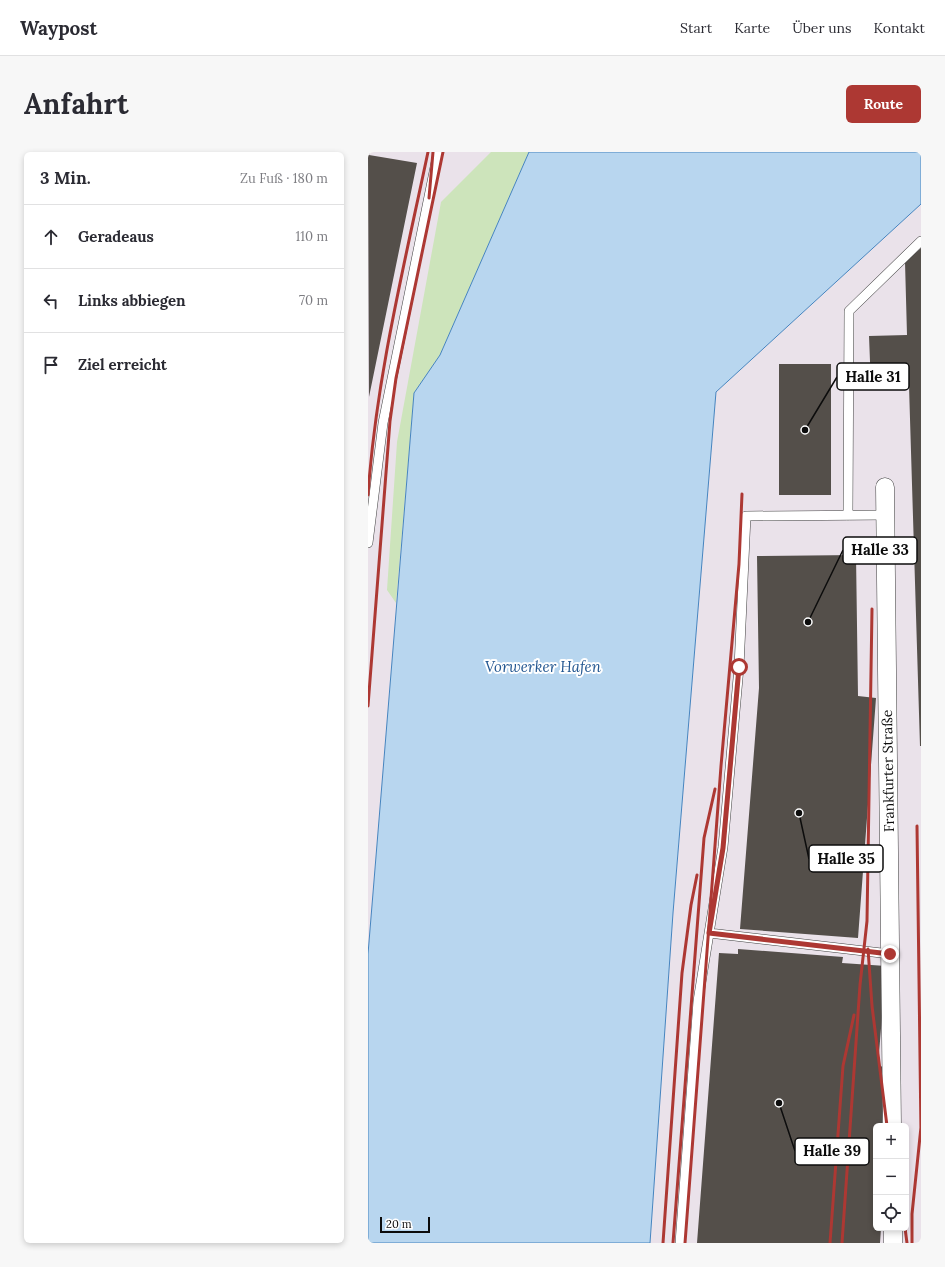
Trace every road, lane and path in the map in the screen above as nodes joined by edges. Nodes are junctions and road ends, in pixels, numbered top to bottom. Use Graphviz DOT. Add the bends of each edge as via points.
graph roads {
  1 [pos="438,152"];
  2 [pos="921,241"];
  3 [pos="886,487"];
  4 [pos="886,515"];
  5 [pos="848,516"];
  6 [pos="368,543"];
  7 [pos="709,933"];
  8 [pos="890,954"];
  9 [pos="892,1123"];
  10 [pos="893,1231"];
  11 [pos="680,1243"];
  12 [pos="893,1243"];
  1 -- 6 [label="lane" via="382,423"];
  2 -- 5 [label="lane" via="849,311"];
  3 -- 4 [label="street, Frankfurter Straße"];
  4 -- 5 [label="lane"];
  4 -- 8 [label="street, Frankfurter Straße"];
  5 -- 7 [label="lane" via="746,516 738,682 723,848"];
  7 -- 8 [label="lane"];
  7 -- 11 [label="lane" via="698,1001"];
  8 -- 9 [label="street, Frankfurter Straße"];
  10 -- 12 [label="street"];
}
